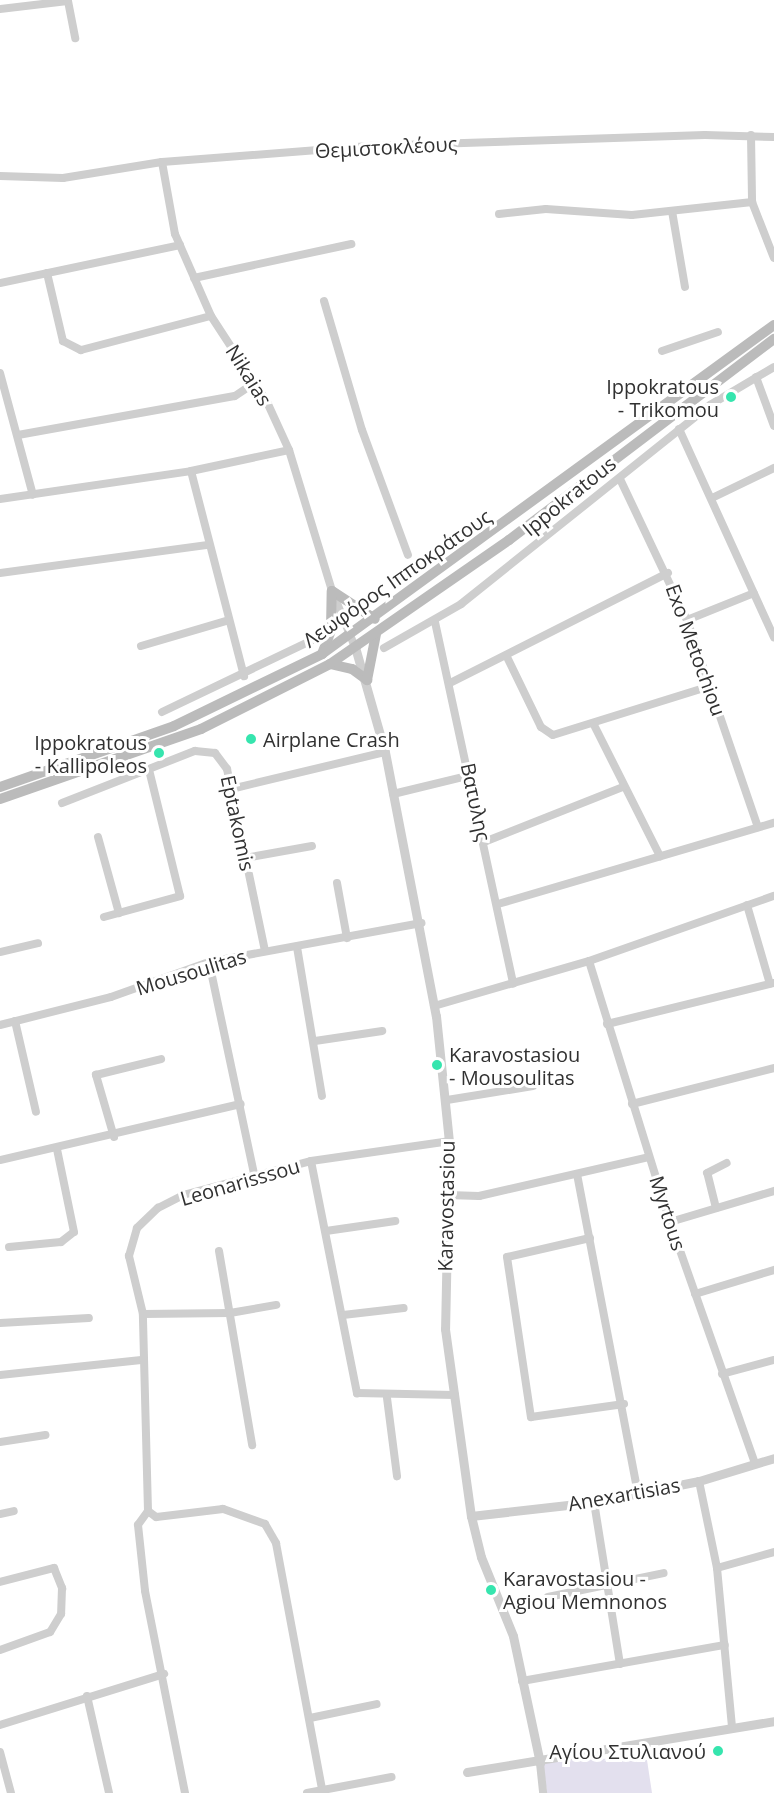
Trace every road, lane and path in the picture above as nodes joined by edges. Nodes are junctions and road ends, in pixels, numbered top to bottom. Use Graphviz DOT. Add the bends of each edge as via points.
graph roads {
  1 [pos="68,1"];
  2 [pos="0,9"];
  3 [pos="75,38"];
  4 [pos="751,135"];
  5 [pos="774,137"];
  6 [pos="162,162"];
  7 [pos="0,176"];
  8 [pos="752,202"];
  9 [pos="672,211"];
  10 [pos="499,214"];
  11 [pos="351,244"];
  12 [pos="180,245"];
  13 [pos="772,259"];
  14 [pos="47,273"];
  15 [pos="194,278"];
  16 [pos="0,283"];
  17 [pos="685,287"];
  18 [pos="324,301"];
  19 [pos="211,316"];
  20 [pos="774,325"];
  21 [pos="718,332"];
  22 [pos="774,339"];
  23 [pos="662,351"];
  24 [pos="774,368"];
  25 [pos="0,373"];
  26 [pos="756,377"];
  27 [pos="254,383"];
  28 [pos="774,426"];
  29 [pos="679,429"];
  30 [pos="18,435"];
  31 [pos="290,450"];
  32 [pos="774,468"];
  33 [pos="191,471"];
  34 [pos="620,479"];
  35 [pos="33,495"];
  36 [pos="712,498"];
  37 [pos="0,499"];
  38 [pos="206,544"];
  39 [pos="408,555"];
  40 [pos="0,573"];
  41 [pos="668,573"];
  42 [pos="332,591"];
  43 [pos="754,593"];
  44 [pos="375,619"];
  45 [pos="687,620"];
  46 [pos="226,621"];
  47 [pos="435,622"];
  48 [pos="376,634"];
  49 [pos="774,637"];
  50 [pos="312,640"];
  51 [pos="141,646"];
  52 [pos="351,646"];
  53 [pos="384,648"];
  54 [pos="322,654"];
  55 [pos="507,657"];
  56 [pos="330,664"];
  57 [pos="244,676"];
  58 [pos="367,680"];
  59 [pos="452,682"];
  60 [pos="710,686"];
  61 [pos="162,712"];
  62 [pos="594,725"];
  63 [pos="385,752"];
  64 [pos="149,770"];
  65 [pos="471,775"];
  66 [pos="1,785"];
  67 [pos="623,787"];
  68 [pos="231,789"];
  69 [pos="393,794"];
  70 [pos="0,799"];
  71 [pos="62,803"];
  72 [pos="774,823"];
  73 [pos="758,827"];
  74 [pos="98,837"];
  75 [pos="484,842"];
  76 [pos="312,846"];
  77 [pos="660,856"];
  78 [pos="245,858"];
  79 [pos="337,883"];
  80 [pos="774,896"];
  81 [pos="498,904"];
  82 [pos="747,905"];
  83 [pos="119,913"];
  84 [pos="104,917"];
  85 [pos="421,923"];
  86 [pos="347,938"];
  87 [pos="38,943"];
  88 [pos="297,946"];
  89 [pos="265,951"];
  90 [pos="0,952"];
  91 [pos="590,961"];
  92 [pos="209,962"];
  93 [pos="513,984"];
  94 [pos="772,984"];
  95 [pos="434,1006"];
  96 [pos="15,1021"];
  97 [pos="607,1024"];
  98 [pos="0,1026"];
  99 [pos="382,1031"];
  100 [pos="315,1041"];
  101 [pos="161,1059"];
  102 [pos="774,1068"];
  103 [pos="534,1086"];
  104 [pos="322,1096"];
  105 [pos="447,1100"];
  106 [pos="241,1104"];
  107 [pos="632,1104"];
  108 [pos="36,1113"];
  109 [pos="114,1137"];
  110 [pos="449,1141"];
  111 [pos="57,1149"];
  112 [pos="649,1156"];
  113 [pos="0,1160"];
  114 [pos="311,1161"];
  115 [pos="727,1163"];
  116 [pos="254,1174"];
  117 [pos="577,1174"];
  118 [pos="774,1191"];
  119 [pos="448,1195"];
  120 [pos="716,1208"];
  121 [pos="395,1221"];
  122 [pos="670,1222"];
  123 [pos="326,1231"];
  124 [pos="590,1238"];
  125 [pos="9,1247"];
  126 [pos="219,1251"];
  127 [pos="774,1270"];
  128 [pos="695,1294"];
  129 [pos="276,1305"];
  130 [pos="404,1308"];
  131 [pos="230,1313"];
  132 [pos="143,1314"];
  133 [pos="343,1315"];
  134 [pos="89,1318"];
  135 [pos="0,1323"];
  136 [pos="141,1360"];
  137 [pos="774,1360"];
  138 [pos="722,1374"];
  139 [pos="0,1375"];
  140 [pos="454,1395"];
  141 [pos="387,1398"];
  142 [pos="624,1404"];
  143 [pos="45,1435"];
  144 [pos="0,1442"];
  145 [pos="252,1444"];
  146 [pos="774,1458"];
  147 [pos="755,1463"];
  148 [pos="398,1476"];
  149 [pos="699,1481"];
  150 [pos="638,1493"];
  151 [pos="594,1502"];
  152 [pos="14,1511"];
  153 [pos="148,1511"];
  154 [pos="0,1514"];
  155 [pos="471,1516"];
  156 [pos="774,1552"];
  157 [pos="717,1568"];
  158 [pos="664,1573"];
  159 [pos="0,1582"];
  160 [pos="607,1584"];
  161 [pos="548,1597"];
  162 [pos="725,1645"];
  163 [pos="0,1650"];
  164 [pos="620,1664"];
  165 [pos="164,1674"];
  166 [pos="522,1681"];
  167 [pos="87,1696"];
  168 [pos="377,1704"];
  169 [pos="310,1718"];
  170 [pos="774,1721"];
  171 [pos="0,1725"];
  172 [pos="732,1727"];
  173 [pos="0,1752"];
  174 [pos="540,1762"];
  175 [pos="466,1772"];
  176 [pos="392,1777"];
  177 [pos="322,1789"];
  178 [pos="11,1793"];
  179 [pos="109,1793"];
  180 [pos="185,1793"];
  181 [pos="307,1793"];
  182 [pos="543,1793"];
  1 -- 2 [label="street"];
  1 -- 3 [label="street"];
  4 -- 5 [label="street, Θεμιστοκλέους"];
  4 -- 6 [label="street, Θεμιστοκλέους" via="372,146"];
  4 -- 8 [label="street"];
  6 -- 7 [label="street, Θεμιστοκλέους" via="63,178"];
  6 -- 12 [label="street, Nikaias"];
  8 -- 9 [label="street"];
  8 -- 13 [label="street"];
  9 -- 10 [label="street" via="586,215 546,209"];
  9 -- 17 [label="street"];
  11 -- 15 [label="street"];
  12 -- 14 [label="street"];
  12 -- 15 [label="street, Nikaias"];
  14 -- 16 [label="street"];
  14 -- 19 [label="street" via="63,341 81,350"];
  15 -- 19 [label="street, Nikaias"];
  18 -- 39 [label="street" via="362,430"];
  19 -- 27 [label="street, Nikaias"];
  20 -- 44 [label="main road, Λεωφόρος Ιπποκράτους"];
  21 -- 23 [label="street"];
  22 -- 48 [label="main road, Λεωφόρος Ιπποκράτους"];
  24 -- 26 [label="street, Ippokratous"];
  25 -- 30 [label="street"];
  26 -- 28 [label="street"];
  26 -- 29 [label="street, Ippokratous"];
  27 -- 30 [label="street" via="235,396"];
  27 -- 31 [label="street, Nikaias"];
  29 -- 34 [label="street, Ippokratous"];
  29 -- 36 [label="street"];
  30 -- 35 [label="street"];
  31 -- 33 [label="street"];
  31 -- 42 [label="street, Nikaias"];
  32 -- 36 [label="street"];
  33 -- 35 [label="street"];
  33 -- 38 [label="street"];
  34 -- 41 [label="street, Exo Metochiou"];
  34 -- 47 [label="street, Ippokratous"];
  35 -- 37 [label="street"];
  36 -- 43 [label="street"];
  38 -- 40 [label="street"];
  38 -- 46 [label="street"];
  41 -- 45 [label="street, Exo Metochiou"];
  41 -- 55 [label="street"];
  42 -- 44 [label="main road"];
  42 -- 52 [label="street, Nikaias"];
  42 -- 54 [label="main road" via="332,630"];
  43 -- 45 [label="street"];
  43 -- 49 [label="street"];
  44 -- 52 [label="main road, Λεωφόρος Ιπποκράτους"];
  45 -- 60 [label="street, Exo Metochiou"];
  46 -- 51 [label="street"];
  46 -- 57 [label="street"];
  47 -- 53 [label="street, Ippokratous"];
  47 -- 59 [label="street, Βατυλης"];
  48 -- 52 [label="main road, Λεωφόρος Ιπποκράτους"];
  48 -- 58 [label="main road"];
  50 -- 57 [label="street"];
  52 -- 54 [label="main road, Λεωφόρος Ιπποκράτους"];
  52 -- 56 [label="main road"];
  52 -- 58 [label="street, Karavostasiou"];
  54 -- 66 [label="main road, Λεωφόρος Ιπποκράτους" via="174,726"];
  55 -- 59 [label="street"];
  55 -- 62 [label="street" via="544,732 552,735"];
  56 -- 58 [label="main road" via="352,669"];
  56 -- 70 [label="main road" via="256,702 145,750"];
  57 -- 61 [label="street"];
  58 -- 63 [label="street, Karavostasiou"];
  59 -- 65 [label="street, Βατυλης"];
  60 -- 62 [label="street"];
  60 -- 73 [label="street, Exo Metochiou"];
  62 -- 67 [label="street"];
  63 -- 68 [label="street"];
  63 -- 69 [label="street, Karavostasiou"];
  64 -- 68 [label="street, Eptakomis" via="195,751 210,750 224,763"];
  64 -- 71 [label="street, Eptakomis"];
  64 -- 83 [label="street" via="180,896"];
  65 -- 69 [label="street"];
  65 -- 75 [label="street, Βατυλης"];
  67 -- 75 [label="street"];
  67 -- 77 [label="street"];
  68 -- 78 [label="street, Eptakomis"];
  69 -- 85 [label="street, Karavostasiou"];
  72 -- 73 [label="street"];
  73 -- 77 [label="street"];
  74 -- 83 [label="street"];
  75 -- 81 [label="street, Βατυλης"];
  76 -- 78 [label="street"];
  77 -- 81 [label="street"];
  78 -- 89 [label="street, Eptakomis"];
  79 -- 86 [label="street"];
  80 -- 82 [label="street"];
  81 -- 93 [label="street, Βατυλης"];
  82 -- 91 [label="street"];
  82 -- 94 [label="street"];
  83 -- 84 [label="street"];
  85 -- 86 [label="street, Mousoulitas"];
  85 -- 95 [label="street, Karavostasiou"];
  86 -- 88 [label="street, Mousoulitas"];
  87 -- 90 [label="street"];
  88 -- 89 [label="street, Mousoulitas"];
  88 -- 100 [label="street"];
  89 -- 92 [label="street, Mousoulitas"];
  91 -- 93 [label="street"];
  91 -- 97 [label="street, Myrtous"];
  92 -- 96 [label="street, Mousoulitas" via="111,997"];
  92 -- 106 [label="street"];
  93 -- 95 [label="street"];
  94 -- 97 [label="street"];
  95 -- 105 [label="street, Karavostasiou"];
  96 -- 98 [label="street, Mousoulitas"];
  96 -- 108 [label="street"];
  97 -- 107 [label="street, Myrtous"];
  99 -- 100 [label="street"];
  100 -- 104 [label="street"];
  101 -- 109 [label="street" via="96,1076"];
  102 -- 107 [label="street"];
  103 -- 105 [label="street"];
  105 -- 110 [label="street, Karavostasiou"];
  106 -- 109 [label="street"];
  106 -- 116 [label="street"];
  107 -- 112 [label="street, Myrtous"];
  109 -- 111 [label="street"];
  110 -- 114 [label="street, Leonarisssou"];
  110 -- 119 [label="street, Karavostasiou"];
  111 -- 113 [label="street"];
  111 -- 125 [label="street" via="74,1232 61,1242"];
  112 -- 117 [label="street"];
  112 -- 122 [label="street, Myrtous"];
  114 -- 116 [label="street, Leonarisssou"];
  114 -- 123 [label="street"];
  115 -- 120 [label="street" via="707,1173"];
  116 -- 132 [label="street, Leonarisssou" via="183,1195 158,1208 137,1228 129,1256"];
  117 -- 119 [label="street" via="479,1196"];
  117 -- 124 [label="street"];
  118 -- 120 [label="street"];
  119 -- 140 [label="street, Karavostasiou" via="445,1329"];
  120 -- 122 [label="street"];
  121 -- 123 [label="street"];
  122 -- 128 [label="street, Myrtous"];
  123 -- 133 [label="street"];
  124 -- 142 [label="street"];
  124 -- 142 [label="street" via="507,1257 531,1417"];
  126 -- 131 [label="street"];
  127 -- 128 [label="street"];
  128 -- 138 [label="street, Myrtous"];
  129 -- 131 [label="street"];
  130 -- 133 [label="street"];
  131 -- 132 [label="street"];
  131 -- 145 [label="street"];
  132 -- 136 [label="street, Leonarisssou"];
  133 -- 141 [label="street" via="357,1393"];
  134 -- 135 [label="street"];
  136 -- 139 [label="street"];
  136 -- 153 [label="street, Leonarisssou"];
  137 -- 138 [label="street"];
  138 -- 147 [label="street, Myrtous"];
  140 -- 141 [label="street"];
  140 -- 155 [label="street, Karavostasiou"];
  141 -- 148 [label="street"];
  142 -- 150 [label="street"];
  143 -- 144 [label="street"];
  146 -- 147 [label="street, Anexartisias"];
  147 -- 149 [label="street, Anexartisias"];
  149 -- 150 [label="street, Anexartisias"];
  149 -- 157 [label="street"];
  150 -- 151 [label="street, Anexartisias"];
  151 -- 155 [label="street, Anexartisias"];
  151 -- 160 [label="street"];
  152 -- 154 [label="street"];
  153 -- 165 [label="street" via="138,1525 139,1542"];
  153 -- 169 [label="street" via="156,1517 223,1509 248,1513 266,1524 276,1543"];
  155 -- 166 [label="street, Karavostasiou" via="481,1557 513,1636"];
  156 -- 157 [label="street"];
  157 -- 162 [label="street"];
  158 -- 160 [label="street"];
  159 -- 163 [label="street" via="54,1568 62,1582 61,1614 50,1632"];
  160 -- 161 [label="street"];
  160 -- 164 [label="street"];
  162 -- 164 [label="street"];
  162 -- 172 [label="street"];
  164 -- 166 [label="street"];
  165 -- 167 [label="street"];
  165 -- 180 [label="street"];
  166 -- 174 [label="street, Karavostasiou"];
  167 -- 171 [label="street"];
  167 -- 179 [label="street"];
  168 -- 169 [label="street"];
  169 -- 177 [label="street"];
  170 -- 172 [label="street"];
  172 -- 174 [label="street"];
  173 -- 178 [label="street"];
  174 -- 175 [label="street"];
  174 -- 182 [label="street"];
  176 -- 177 [label="street"];
  177 -- 181 [label="street"];
}
